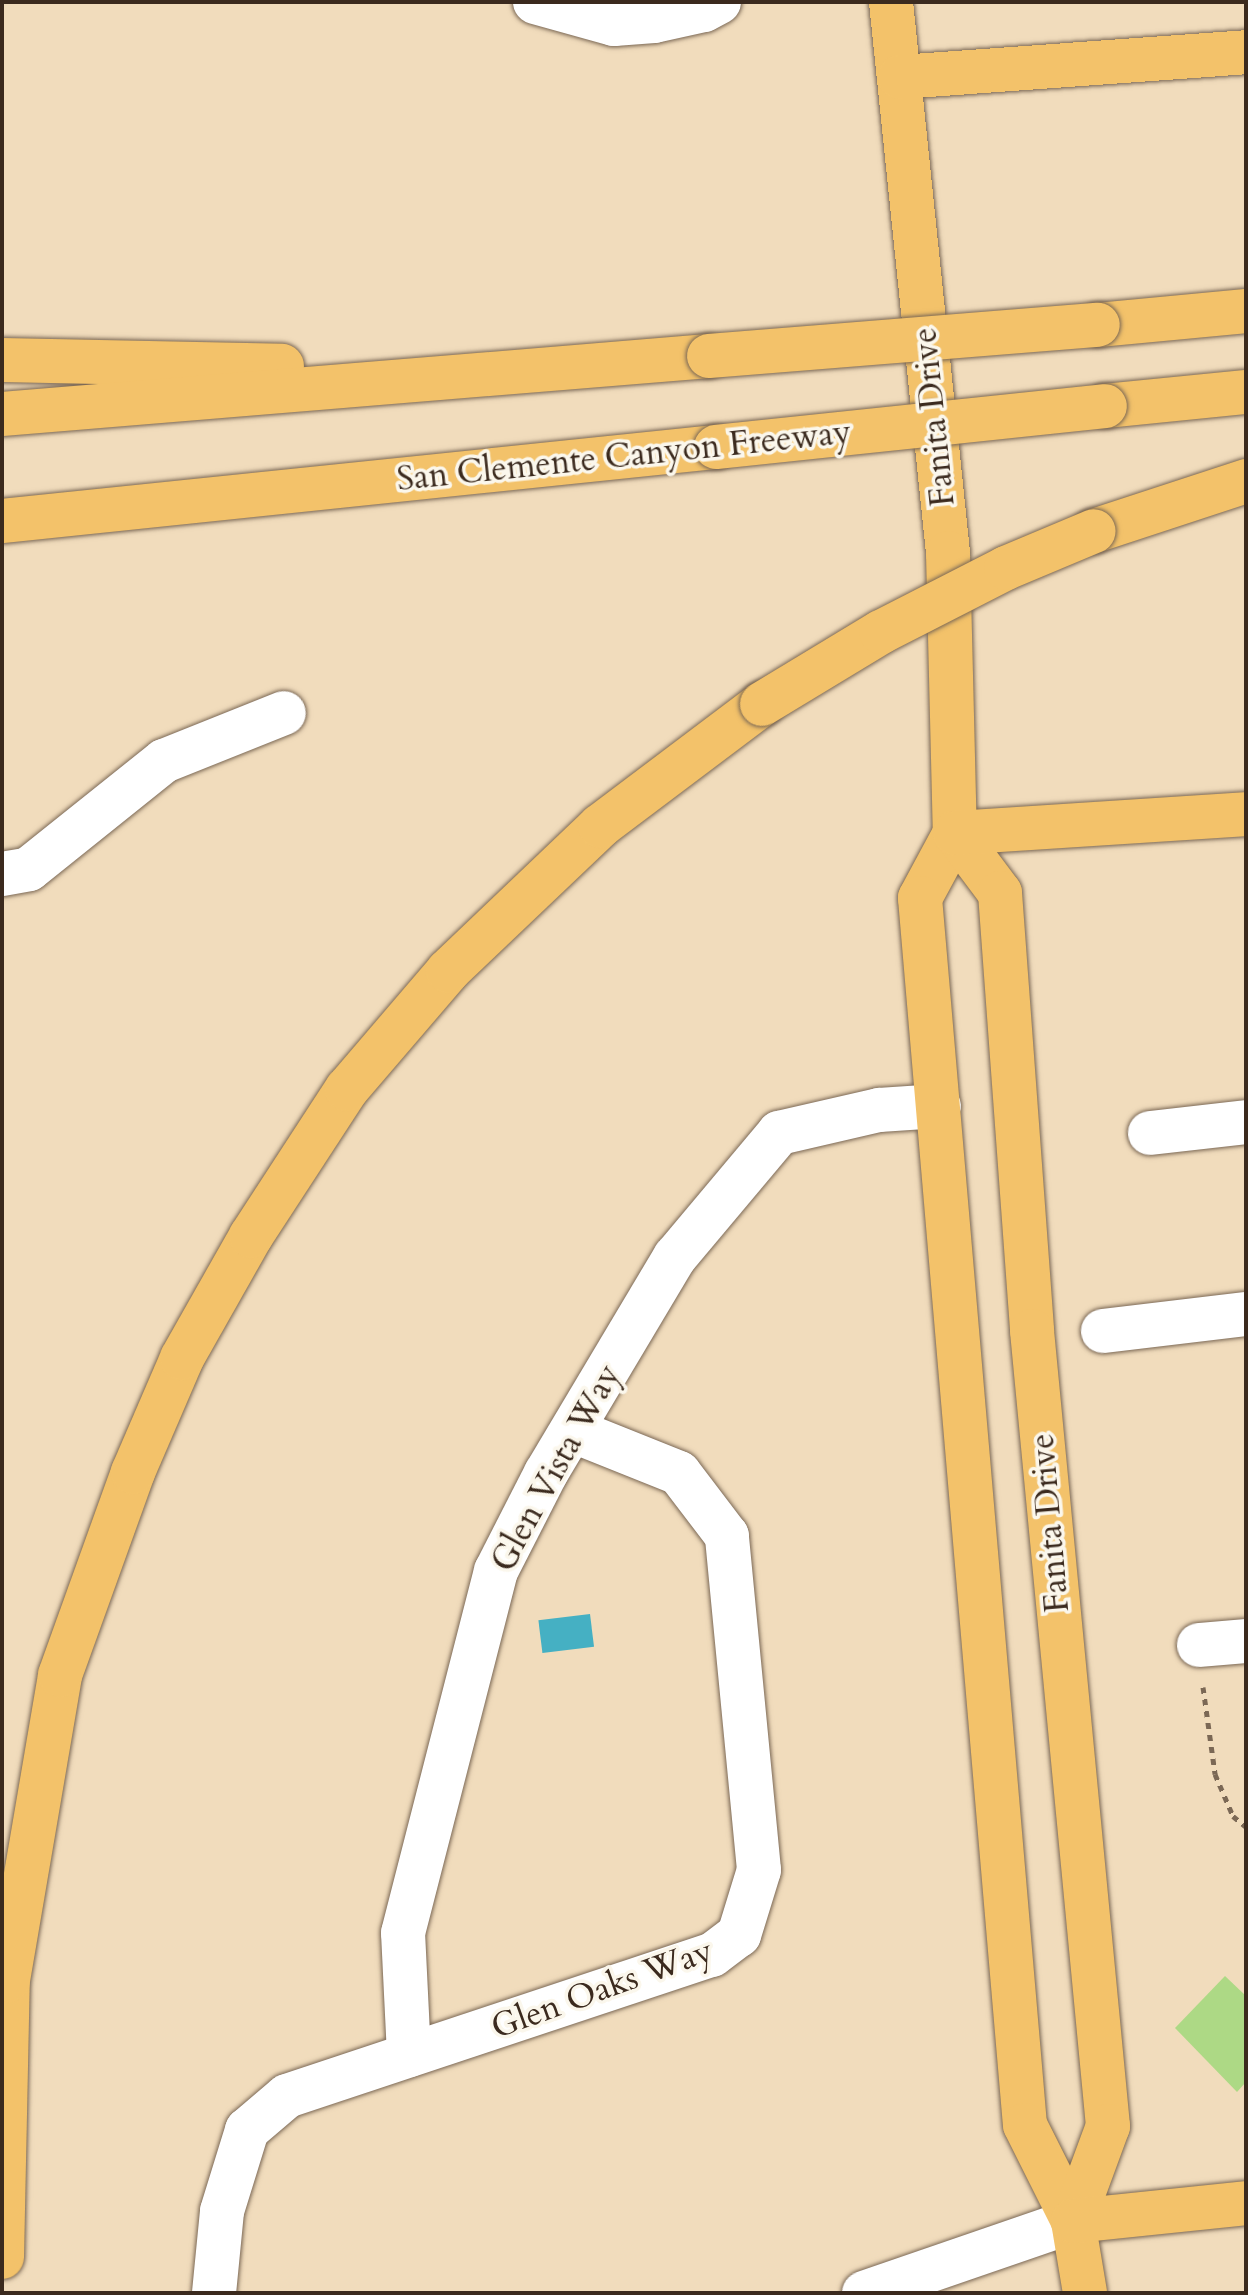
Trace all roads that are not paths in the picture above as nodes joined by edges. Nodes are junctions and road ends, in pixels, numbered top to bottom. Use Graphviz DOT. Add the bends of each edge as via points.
graph roads {
  1 [pos="535,2"];
  2 [pos="719,2"];
  3 [pos="891,2"];
  4 [pos="1246,52"];
  5 [pos="900,77"];
  6 [pos="1246,311"];
  7 [pos="2,360"];
  8 [pos="525,371"];
  9 [pos="1246,392"];
  10 [pos="2,414"];
  11 [pos="1246,481"];
  12 [pos="2,521"];
  13 [pos="284,713"];
  14 [pos="1246,814"];
  15 [pos="955,833"];
  16 [pos="2,874"];
  17 [pos="939,1106"];
  18 [pos="1246,1122"];
  19 [pos="1150,1133"];
  20 [pos="1246,1314"];
  21 [pos="1103,1331"];
  22 [pos="574,1431"];
  23 [pos="1246,1641"];
  24 [pos="1199,1645"];
  25 [pos="409,2055"];
  26 [pos="1246,2203"];
  27 [pos="1073,2221"];
  28 [pos="2,2257"];
  29 [pos="214,2293"];
  30 [pos="864,2293"];
  31 [pos="1085,2293"];
  1 -- 2 [label="street" via="614,24 654,21"];
  3 -- 5 [label="main road, Fanita Drive"];
  4 -- 5 [label="main road"];
  5 -- 15 [label="main road, Fanita Drive" via="948,553"];
  6 -- 8 [label="main road, bridge"];
  7 -- 8 [label="main road"];
  8 -- 10 [label="main road"];
  9 -- 12 [label="main road, San Clemente Canyon Freeway, bridge"];
  11 -- 28 [label="main road, bridge" via="1094,531 1006,568 881,632 762,704 600,826 448,971 347,1089 251,1236 182,1358 133,1472 60,1675 8,1980"];
  13 -- 16 [label="street" via="164,761 29,869"];
  14 -- 15 [label="main road"];
  15 -- 17 [label="main road, Fanita Drive" via="920,898"];
  15 -- 27 [label="main road, Fanita Drive" via="1000,893 1032,1331 1108,2126"];
  17 -- 22 [label="street, Glen Vista Way" via="879,1110 779,1133 675,1257"];
  17 -- 27 [label="main road, Fanita Drive" via="1025,2125"];
  18 -- 19 [label="street"];
  20 -- 21 [label="street"];
  22 -- 25 [label="street, Glen Vista Way" via="546,1473 496,1571 403,1933"];
  22 -- 25 [label="street, Glen Oaks Way" via="679,1473 727,1536 759,1870 739,1935 712,1955"];
  23 -- 24 [label="street"];
  25 -- 29 [label="street, Glen Oaks Way" via="287,2096 247,2130 222,2211"];
  26 -- 27 [label="main road"];
  27 -- 30 [label="street"];
  27 -- 31 [label="main road, Fanita Drive"];
}
